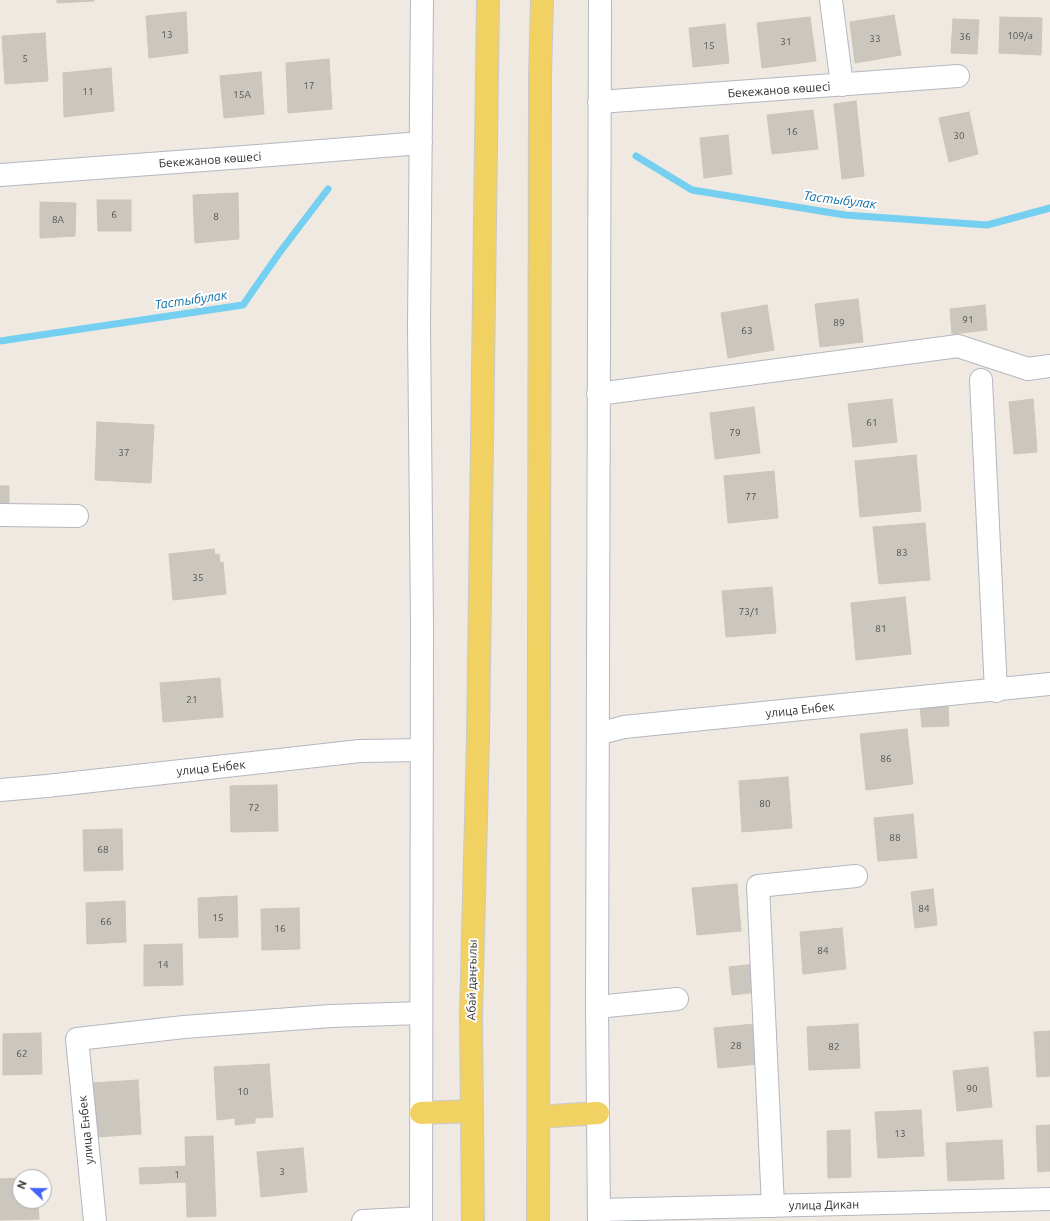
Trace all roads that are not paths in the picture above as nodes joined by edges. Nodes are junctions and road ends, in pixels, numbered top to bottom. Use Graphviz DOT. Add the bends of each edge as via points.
graph roads {
  1 [pos="422,0"];
  2 [pos="488,0"];
  3 [pos="542,0"];
  4 [pos="600,0"];
  5 [pos="831,0"];
  6 [pos="958,76"];
  7 [pos="842,85"];
  8 [pos="599,102"];
  9 [pos="420,143"];
  10 [pos="0,175"];
  11 [pos="1050,366"];
  12 [pos="981,380"];
  13 [pos="598,394"];
  14 [pos="0,515"];
  15 [pos="77,516"];
  16 [pos="1050,684"];
  17 [pos="999,690"];
  18 [pos="598,734"];
  19 [pos="422,750"];
  20 [pos="0,790"];
  21 [pos="856,876"];
  22 [pos="677,999"];
  23 [pos="597,1007"];
  24 [pos="421,1013"];
  25 [pos="472,1111"];
  26 [pos="421,1113"];
  27 [pos="598,1113"];
  28 [pos="538,1117"];
  29 [pos="1050,1199"];
  30 [pos="773,1206"];
  31 [pos="599,1215"];
  32 [pos="421,1219"];
  33 [pos="95,1221"];
  34 [pos="363,1221"];
  35 [pos="473,1221"];
  36 [pos="538,1221"];
  1 -- 9 [label="street"];
  2 -- 25 [label="main road, Абай даңғылы" via="478,739 471,1015"];
  3 -- 28 [label="main road"];
  4 -- 8 [label="street"];
  5 -- 7 [label="street"];
  6 -- 7 [label="street, Бекежанов көшесі"];
  7 -- 8 [label="street, Бекежанов көшесі"];
  8 -- 13 [label="street"];
  9 -- 10 [label="street, Бекежанов көшесі"];
  9 -- 19 [label="street"];
  11 -- 13 [label="street" via="1028,369 958,346"];
  12 -- 17 [label="street"];
  13 -- 18 [label="street"];
  14 -- 15 [label="street"];
  16 -- 17 [label="street, улица Енбек"];
  17 -- 18 [label="street, улица Енбек" via="624,727"];
  18 -- 23 [label="street"];
  19 -- 20 [label="street, улица Енбек" via="360,751"];
  19 -- 24 [label="street"];
  21 -- 30 [label="street" via="758,886"];
  22 -- 23 [label="street"];
  23 -- 27 [label="street"];
  24 -- 26 [label="street"];
  24 -- 33 [label="street, улица Енбек" via="331,1016 207,1025 78,1039"];
  25 -- 26 [label="main road"];
  25 -- 35 [label="main road, Абай даңғылы"];
  26 -- 32 [label="street"];
  27 -- 28 [label="main road"];
  27 -- 31 [label="street"];
  28 -- 36 [label="main road"];
  29 -- 30 [label="street, улица Дикан"];
  30 -- 31 [label="street, улица Дикан"];
  32 -- 34 [label="street"];
}
